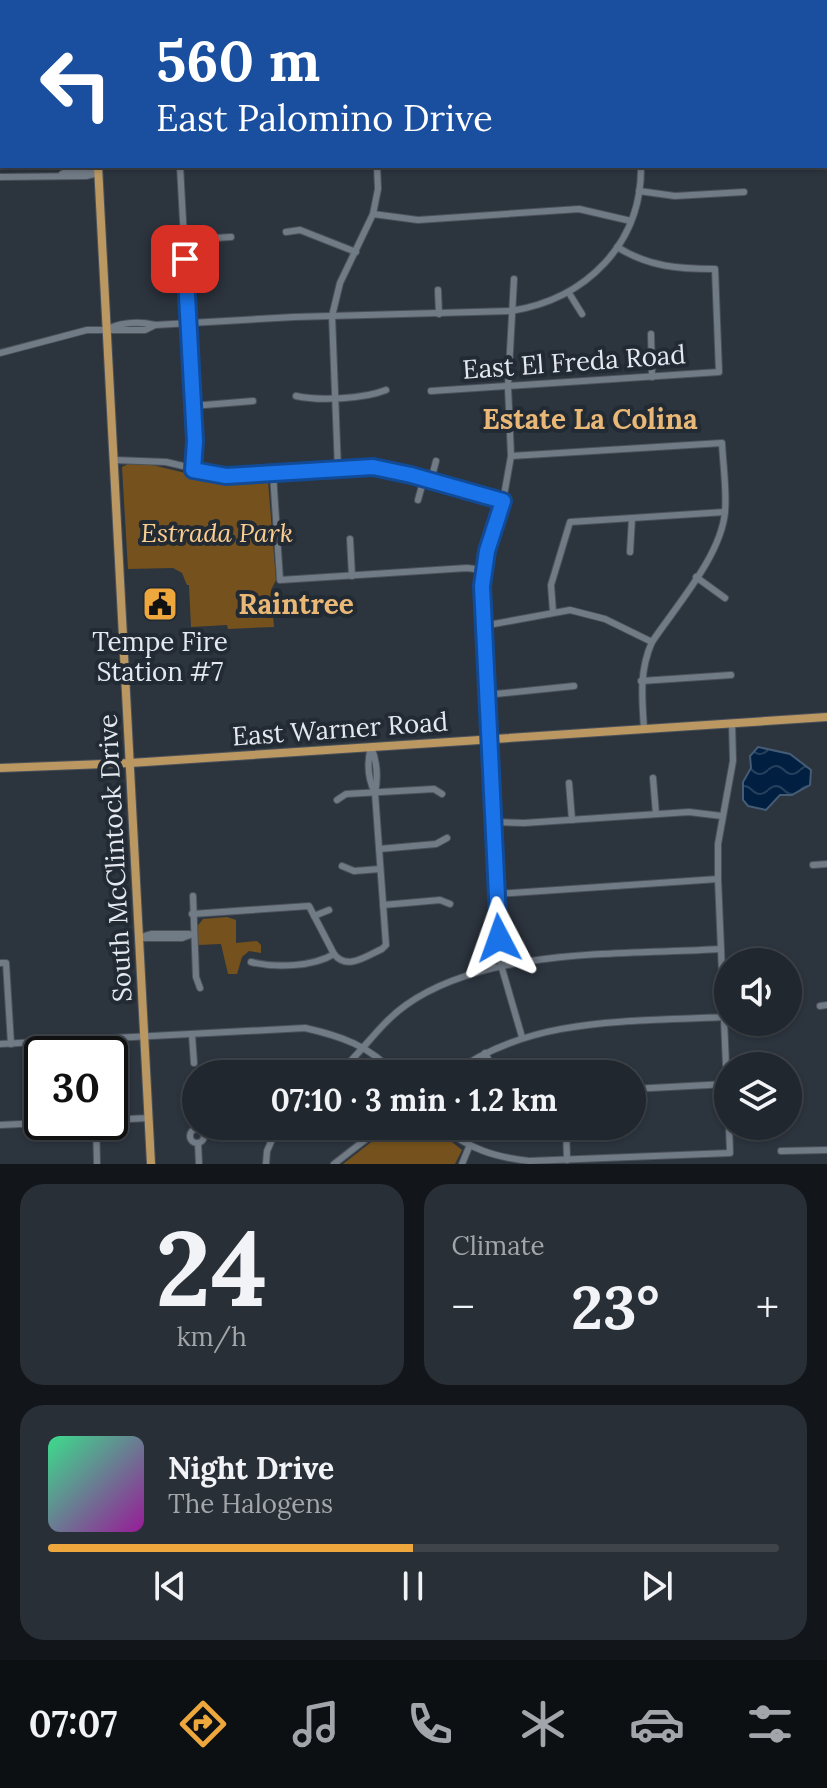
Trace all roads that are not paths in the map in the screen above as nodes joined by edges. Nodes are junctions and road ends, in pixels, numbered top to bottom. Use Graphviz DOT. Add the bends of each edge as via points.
graph roads {
  1 [pos="180,168"];
  2 [pos="377,168"];
  3 [pos="641,168"];
  4 [pos="98,170"];
  5 [pos="0,177"];
  6 [pos="639,191"];
  7 [pos="744,192"];
  8 [pos="373,214"];
  9 [pos="631,221"];
  10 [pos="286,232"];
  11 [pos="231,237"];
  12 [pos="184,240"];
  13 [pos="617,247"];
  14 [pos="356,252"];
  15 [pos="514,279"];
  16 [pos="438,290"];
  17 [pos="569,293"];
  18 [pos="511,311"];
  19 [pos="439,314"];
  20 [pos="582,314"];
  21 [pos="332,316"];
  22 [pos="188,323"];
  23 [pos="107,329"];
  24 [pos="651,334"];
  25 [pos="0,353"];
  26 [pos="652,377"];
  27 [pos="508,387"];
  28 [pos="386,390"];
  29 [pos="431,391"];
  30 [pos="296,396"];
  31 [pos="334,397"];
  32 [pos="253,401"];
  33 [pos="192,406"];
  34 [pos="511,456"];
  35 [pos="114,460"];
  36 [pos="436,461"];
  37 [pos="193,470"];
  38 [pos="338,470"];
  39 [pos="273,474"];
  40 [pos="427,479"];
  41 [pos="418,500"];
  42 [pos="503,501"];
  43 [pos="725,512"];
  44 [pos="632,518"];
  45 [pos="350,539"];
  46 [pos="630,552"];
  47 [pos="483,570"];
  48 [pos="352,576"];
  49 [pos="696,577"];
  50 [pos="725,598"];
  51 [pos="553,612"];
  52 [pos="483,626"];
  53 [pos="652,642"];
  54 [pos="731,675"];
  55 [pos="641,681"];
  56 [pos="574,686"];
  57 [pos="486,695"];
  58 [pos="827,717"];
  59 [pos="732,723"];
  60 [pos="644,729"];
  61 [pos="489,739"];
  62 [pos="371,747"];
  63 [pos="130,763"];
  64 [pos="0,768"];
  65 [pos="653,778"];
  66 [pos="569,783"];
  67 [pos="375,793"];
  68 [pos="442,794"];
  69 [pos="337,800"];
  70 [pos="656,814"];
  71 [pos="722,816"];
  72 [pos="572,820"];
  73 [pos="492,822"];
  74 [pos="447,838"];
  75 [pos="379,849"];
  76 [pos="827,864"];
  77 [pos="813,865"];
  78 [pos="342,866"];
  79 [pos="380,869"];
  80 [pos="718,879"];
  81 [pos="496,894"];
  82 [pos="193,896"];
  83 [pos="450,904"];
  84 [pos="383,905"];
  85 [pos="329,910"];
  86 [pos="192,914"];
  87 [pos="314,916"];
  88 [pos="193,934"];
  89 [pos="139,938"];
  90 [pos="721,948"];
  91 [pos="714,949"];
  92 [pos="334,954"];
  93 [pos="251,962"];
  94 [pos="3,963"];
  95 [pos="501,965"];
  96 [pos="200,988"];
  97 [pos="714,1018"];
  98 [pos="192,1035"];
  99 [pos="522,1037"];
  100 [pos="144,1038"];
  101 [pos="0,1044"];
  102 [pos="11,1044"];
  103 [pos="364,1047"];
  104 [pos="485,1053"];
  105 [pos="194,1060"];
  106 [pos="351,1060"];
  107 [pos="382,1060"];
  108 [pos="470,1060"];
  109 [pos="489,1060"];
  110 [pos="714,1085"];
  111 [pos="646,1088"];
  112 [pos="148,1118"];
  113 [pos="128,1119"];
  114 [pos="24,1124"];
  115 [pos="0,1125"];
  116 [pos="96,1140"];
  117 [pos="272,1140"];
  118 [pos="365,1140"];
  119 [pos="460,1140"];
  120 [pos="566,1140"];
  121 [pos="730,1140"];
  122 [pos="198,1143"];
  123 [pos="469,1147"];
  124 [pos="827,1150"];
  125 [pos="781,1151"];
  126 [pos="682,1155"];
  127 [pos="567,1160"];
  128 [pos="97,1164"];
  129 [pos="151,1164"];
  130 [pos="199,1164"];
  131 [pos="266,1164"];
  132 [pos="334,1164"];
  133 [pos="462,1164"];
  134 [pos="682,1164"];
  1 -- 12 [label="street"];
  2 -- 8 [label="street"];
  3 -- 6 [label="street"];
  4 -- 5 [label="street"];
  4 -- 23 [label="main road, South McClintock Drive"];
  6 -- 7 [label="street" via="675,196"];
  6 -- 9 [label="street"];
  8 -- 9 [label="street" via="418,220 579,209"];
  8 -- 14 [label="street"];
  9 -- 13 [label="street"];
  10 -- 14 [label="street" via="300,230"];
  11 -- 12 [label="street"];
  12 -- 22 [label="street"];
  13 -- 17 [label="street" via="593,276"];
  13 -- 26 [label="street, East El Freda Road" via="654,265 715,269 719,372"];
  14 -- 21 [label="street" via="340,283"];
  15 -- 18 [label="street"];
  16 -- 19 [label="street"];
  17 -- 18 [label="street"];
  17 -- 20 [label="street"];
  18 -- 19 [label="street"];
  18 -- 27 [label="street"];
  19 -- 21 [label="street"];
  21 -- 22 [label="street"];
  21 -- 31 [label="street"];
  22 -- 23 [label="street" via="143,322"];
  22 -- 33 [label="street"];
  23 -- 25 [label="street"];
  23 -- 35 [label="main road, South McClintock Drive"];
  24 -- 26 [label="street"];
  26 -- 27 [label="street, East El Freda Road"];
  27 -- 29 [label="street, East El Freda Road"];
  27 -- 34 [label="street"];
  28 -- 31 [label="street"];
  30 -- 31 [label="street"];
  31 -- 38 [label="street"];
  32 -- 33 [label="street"];
  33 -- 37 [label="street"];
  34 -- 42 [label="street"];
  34 -- 43 [label="street" via="722,443"];
  35 -- 37 [label="street" via="166,462"];
  35 -- 63 [label="main road, South McClintock Drive"];
  36 -- 40 [label="street"];
  37 -- 39 [label="street" via="226,476"];
  38 -- 39 [label="street"];
  38 -- 40 [label="street" via="373,467"];
  39 -- 48 [label="street" via="280,580"];
  40 -- 41 [label="street"];
  40 -- 42 [label="street"];
  42 -- 47 [label="street"];
  43 -- 44 [label="street"];
  43 -- 49 [label="street" via="719,537"];
  44 -- 46 [label="street"];
  44 -- 51 [label="street" via="570,522 551,585"];
  45 -- 48 [label="street"];
  47 -- 48 [label="street"];
  47 -- 52 [label="street"];
  49 -- 50 [label="street"];
  49 -- 53 [label="street"];
  51 -- 52 [label="street"];
  51 -- 53 [label="street" via="587,612"];
  52 -- 57 [label="street"];
  53 -- 55 [label="street"];
  54 -- 55 [label="street"];
  55 -- 60 [label="street"];
  56 -- 57 [label="street"];
  57 -- 61 [label="street"];
  58 -- 59 [label="main road, East Warner Road"];
  59 -- 60 [label="main road, East Warner Road"];
  59 -- 71 [label="street" via="733,761"];
  60 -- 61 [label="main road, East Warner Road"];
  61 -- 62 [label="main road, East Warner Road"];
  61 -- 73 [label="street"];
  62 -- 63 [label="main road, East Warner Road"];
  62 -- 67 [label="street"];
  63 -- 64 [label="main road, East Warner Road"];
  63 -- 89 [label="main road, South McClintock Drive"];
  65 -- 70 [label="street"];
  66 -- 72 [label="street"];
  67 -- 68 [label="street" via="434,789"];
  67 -- 69 [label="street" via="346,794"];
  67 -- 75 [label="street"];
  70 -- 71 [label="street"];
  70 -- 72 [label="street"];
  71 -- 80 [label="street"];
  72 -- 73 [label="street"];
  73 -- 81 [label="street"];
  74 -- 75 [label="street" via="436,844"];
  75 -- 79 [label="street"];
  76 -- 77 [label="street"];
  78 -- 79 [label="street" via="354,871"];
  79 -- 84 [label="street"];
  80 -- 81 [label="street"];
  80 -- 90 [label="street"];
  81 -- 95 [label="street"];
  82 -- 86 [label="street"];
  83 -- 84 [label="street" via="440,900"];
  84 -- 92 [label="street" via="386,945 350,963"];
  85 -- 87 [label="street"];
  86 -- 87 [label="street" via="309,906"];
  86 -- 88 [label="street"];
  87 -- 92 [label="street"];
  88 -- 89 [label="street"];
  88 -- 96 [label="street"];
  89 -- 100 [label="main road, South McClintock Drive"];
  91 -- 95 [label="street"];
  92 -- 93 [label="street" via="323,961 266,966"];
  94 -- 102 [label="street"];
  95 -- 99 [label="street"];
  95 -- 103 [label="street" via="455,979 407,1004"];
  97 -- 99 [label="street" via="587,1024"];
  98 -- 100 [label="street"];
  98 -- 103 [label="street" via="305,1028"];
  98 -- 105 [label="street"];
  99 -- 104 [label="street"];
  100 -- 102 [label="street"];
  100 -- 112 [label="main road, South McClintock Drive"];
  101 -- 102 [label="street"];
  103 -- 106 [label="street"];
  103 -- 107 [label="street"];
  104 -- 108 [label="street"];
  104 -- 109 [label="street"];
  110 -- 111 [label="street"];
  112 -- 113 [label="street"];
  112 -- 129 [label="main road, South McClintock Drive"];
  114 -- 115 [label="street"];
  116 -- 128 [label="street"];
  117 -- 131 [label="street"];
  118 -- 132 [label="street"];
  119 -- 123 [label="street"];
  120 -- 127 [label="street"];
  121 -- 126 [label="street" via="730,1153"];
  122 -- 130 [label="street"];
  123 -- 127 [label="street" via="499,1158"];
  123 -- 133 [label="street"];
  124 -- 125 [label="street"];
  126 -- 127 [label="street"];
  126 -- 134 [label="street"];
}
